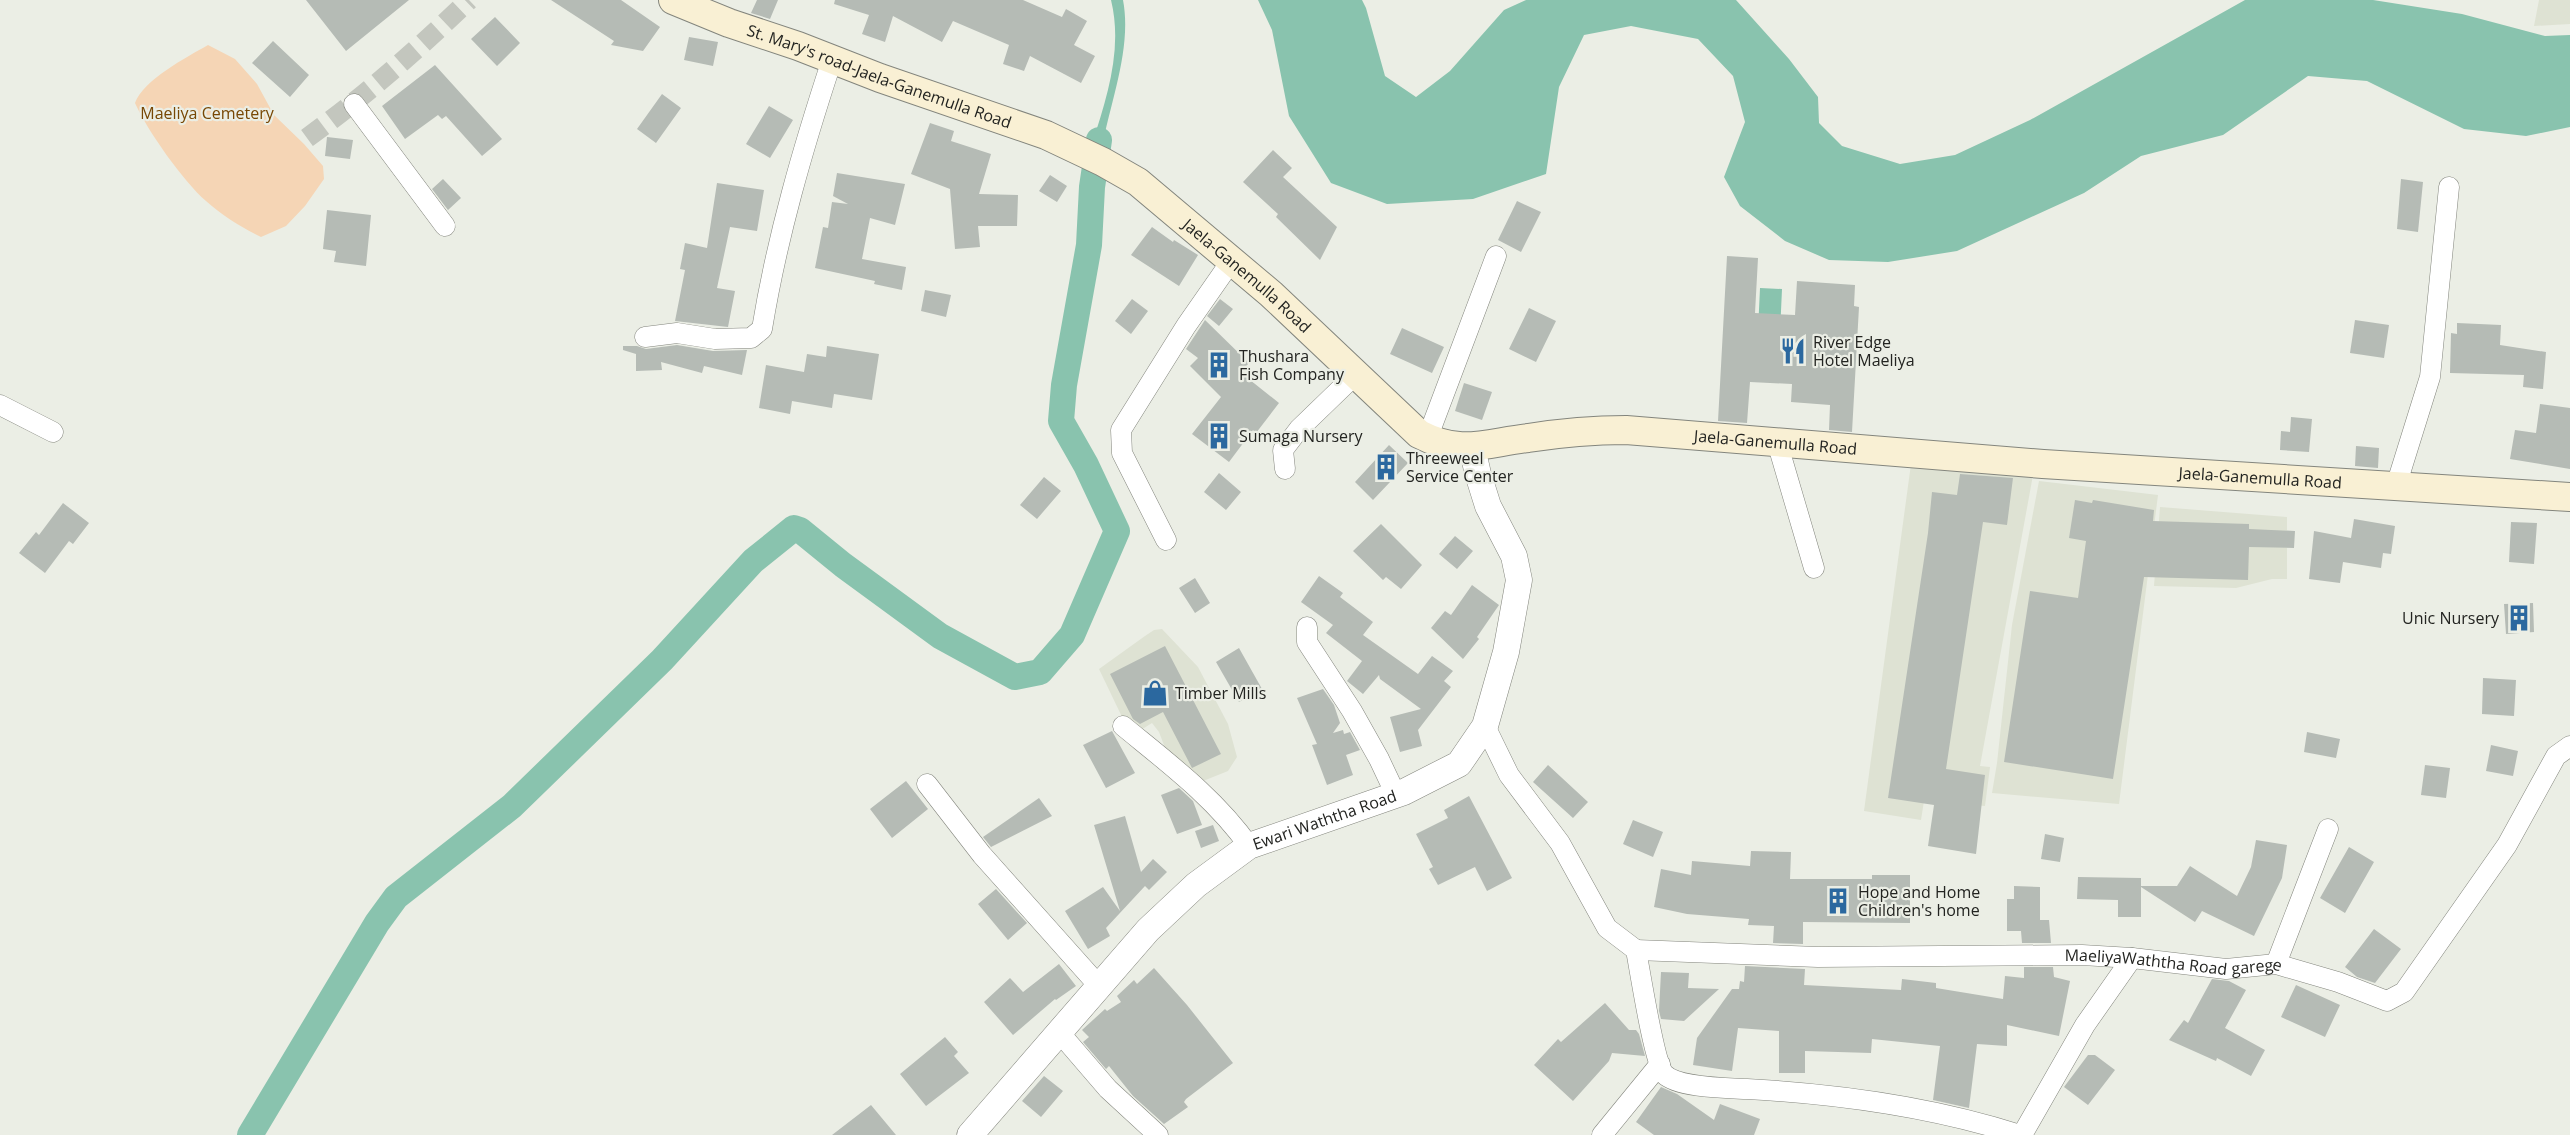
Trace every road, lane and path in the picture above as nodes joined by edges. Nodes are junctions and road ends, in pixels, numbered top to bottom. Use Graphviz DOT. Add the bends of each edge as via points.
graph roads {
  1 [pos="673,0"];
  2 [pos="832,60"];
  3 [pos="354,104"];
  4 [pos="1094,158"];
  5 [pos="2449,187"];
  6 [pos="445,226"];
  7 [pos="1496,256"];
  8 [pos="1232,260"];
  9 [pos="645,337"];
  10 [pos="1356,374"];
  11 [pos="0,405"];
  12 [pos="53,432"];
  13 [pos="1427,439"];
  14 [pos="1777,442"];
  15 [pos="1472,448"];
  16 [pos="1285,469"];
  17 [pos="2396,486"];
  18 [pos="2570,497"];
  19 [pos="1166,540"];
  20 [pos="1814,568"];
  21 [pos="1307,627"];
  22 [pos="1123,726"];
  23 [pos="1485,726"];
  24 [pos="2570,746"];
  25 [pos="927,784"];
  26 [pos="1396,795"];
  27 [pos="2328,829"];
  28 [pos="1249,846"];
  29 [pos="1636,950"];
  30 [pos="2132,958"];
  31 [pos="2276,964"];
  32 [pos="1099,986"];
  33 [pos="1059,1032"];
  34 [pos="1660,1064"];
  35 [pos="970,1135"];
  36 [pos="1158,1135"];
  37 [pos="1602,1135"];
  38 [pos="2021,1135"];
  1 -- 2 [label="main road, St. Mary's road-Jaela-Ganemulla Road"];
  2 -- 4 [label="main road, St. Mary's road-Jaela-Ganemulla Road" via="1046,135"];
  2 -- 9 [label="street" via="796,173 762,329 751,338 715,339 676,333"];
  3 -- 6 [label="street"];
  4 -- 8 [label="main road, Jaela-Ganemulla Road" via="1138,182"];
  5 -- 17 [label="street" via="2430,377"];
  7 -- 13 [label="street"];
  8 -- 10 [label="main road, Jaela-Ganemulla Road"];
  8 -- 19 [label="street" via="1120,430 1122,453"];
  10 -- 13 [label="main road, Jaela-Ganemulla Road"];
  10 -- 16 [label="street" via="1283,450"];
  11 -- 12 [label="street"];
  13 -- 15 [label="main road, Jaela-Ganemulla Road"];
  14 -- 15 [label="main road, Jaela-Ganemulla Road" via="1594,430"];
  14 -- 17 [label="main road, Jaela-Ganemulla Road" via="2043,464"];
  14 -- 20 [label="street"];
  15 -- 23 [label="street, Ewari Waththa Road" via="1488,506 1514,556 1519,580 1506,652"];
  17 -- 18 [label="main road, Jaela-Ganemulla Road"];
  21 -- 26 [label="street" via="1307,642 1352,711"];
  22 -- 28 [label="street" via="1198,788 1232,822"];
  23 -- 26 [label="street, Ewari Waththa Road" via="1459,764"];
  23 -- 29 [label="street" via="1509,775 1560,843 1607,928"];
  24 -- 31 [label="street, MaeliyaWaththa Road garege" via="2556,756 2507,844 2404,992 2387,1001"];
  25 -- 32 [label="street" via="982,855"];
  26 -- 28 [label="street, Ewari Waththa Road"];
  27 -- 31 [label="street"];
  28 -- 32 [label="street, Ewari Waththa Road" via="1188,892"];
  29 -- 30 [label="street, MaeliyaWaththa Road garege" via="1818,957"];
  29 -- 34 [label="street"];
  30 -- 31 [label="street, MaeliyaWaththa Road garege" via="2226,969"];
  30 -- 38 [label="street" via="2085,1025"];
  32 -- 33 [label="street, Ewari Waththa Road"];
  33 -- 35 [label="street, Ewari Waththa Road"];
  33 -- 36 [label="street" via="1108,1089"];
  34 -- 37 [label="street"];
  34 -- 38 [label="street" via="1672,1080 1869,1102 1968,1119"];
}
